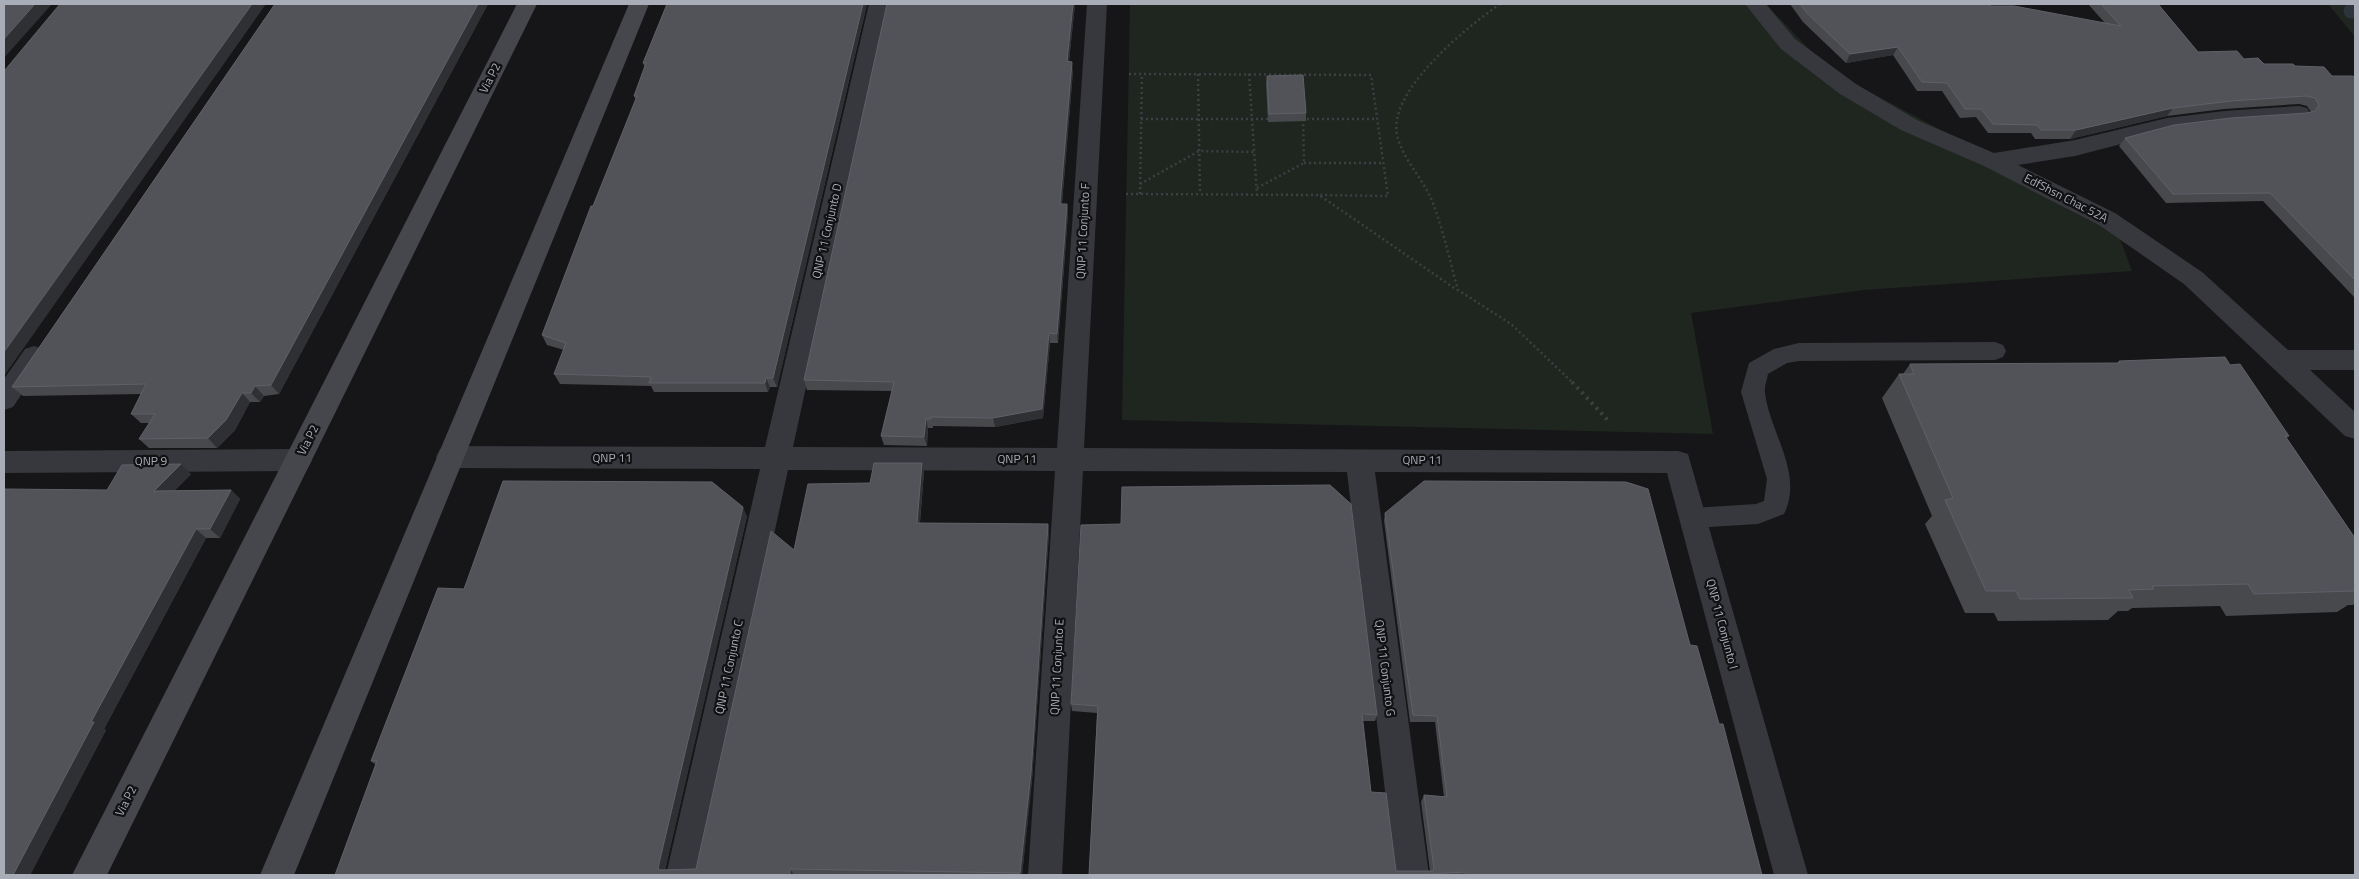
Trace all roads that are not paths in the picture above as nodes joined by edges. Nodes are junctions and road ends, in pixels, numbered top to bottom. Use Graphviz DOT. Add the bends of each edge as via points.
graph roads {
  1 [pos="527,4"];
  2 [pos="639,4"];
  3 [pos="879,4"];
  4 [pos="1097,4"];
  5 [pos="1755,4"];
  6 [pos="2299,113"];
  7 [pos="1992,161"];
  8 [pos="48,335"];
  9 [pos="1995,351"];
  10 [pos="2282,360"];
  11 [pos="2355,360"];
  12 [pos="4,400"];
  13 [pos="2355,428"];
  14 [pos="450,457"];
  15 [pos="776,458"];
  16 [pos="1070,459"];
  17 [pos="298,460"];
  18 [pos="1359,460"];
  19 [pos="1584,461"];
  20 [pos="4,462"];
  21 [pos="1693,518"];
  22 [pos="89,875"];
  23 [pos="277,875"];
  24 [pos="683,875"];
  25 [pos="1045,875"];
  26 [pos="1412,875"];
  27 [pos="1792,875"];
  1 -- 17 [label="main road, Via P2"];
  2 -- 14 [label="main road"];
  3 -- 15 [label="street, QNP 11 Conjunto D"];
  4 -- 16 [label="street, QNP 11 Conjunto F"];
  5 -- 7 [label="street, EdfShsn Chac 52A" via="1788,44 1848,89 1909,125"];
  6 -- 7 [label="street" via="2168,125 2075,148"];
  7 -- 10 [label="street, EdfShsn Chac 52A" via="2107,219 2193,278"];
  8 -- 12 [label="street"];
  9 -- 21 [label="lane" via="1799,352 1782,355 1757,369 1753,392 1779,479 1775,507 1758,514"];
  10 -- 11 [label="street"];
  10 -- 13 [label="street, EdfShsn Chac 52A"];
  14 -- 15 [label="street, QNP 11"];
  14 -- 23 [label="main road"];
  15 -- 16 [label="street, QNP 11"];
  15 -- 24 [label="street, QNP 11 Conjunto C"];
  16 -- 18 [label="street, QNP 11"];
  16 -- 25 [label="street, QNP 11 Conjunto E"];
  17 -- 20 [label="street, QNP 9"];
  17 -- 22 [label="main road, Via P2"];
  18 -- 19 [label="street, QNP 11"];
  18 -- 26 [label="street, QNP 11 Conjunto G"];
  19 -- 21 [label="street, QNP 11 Conjunto I" via="1678,462"];
  21 -- 27 [label="street, QNP 11 Conjunto I"];
}
